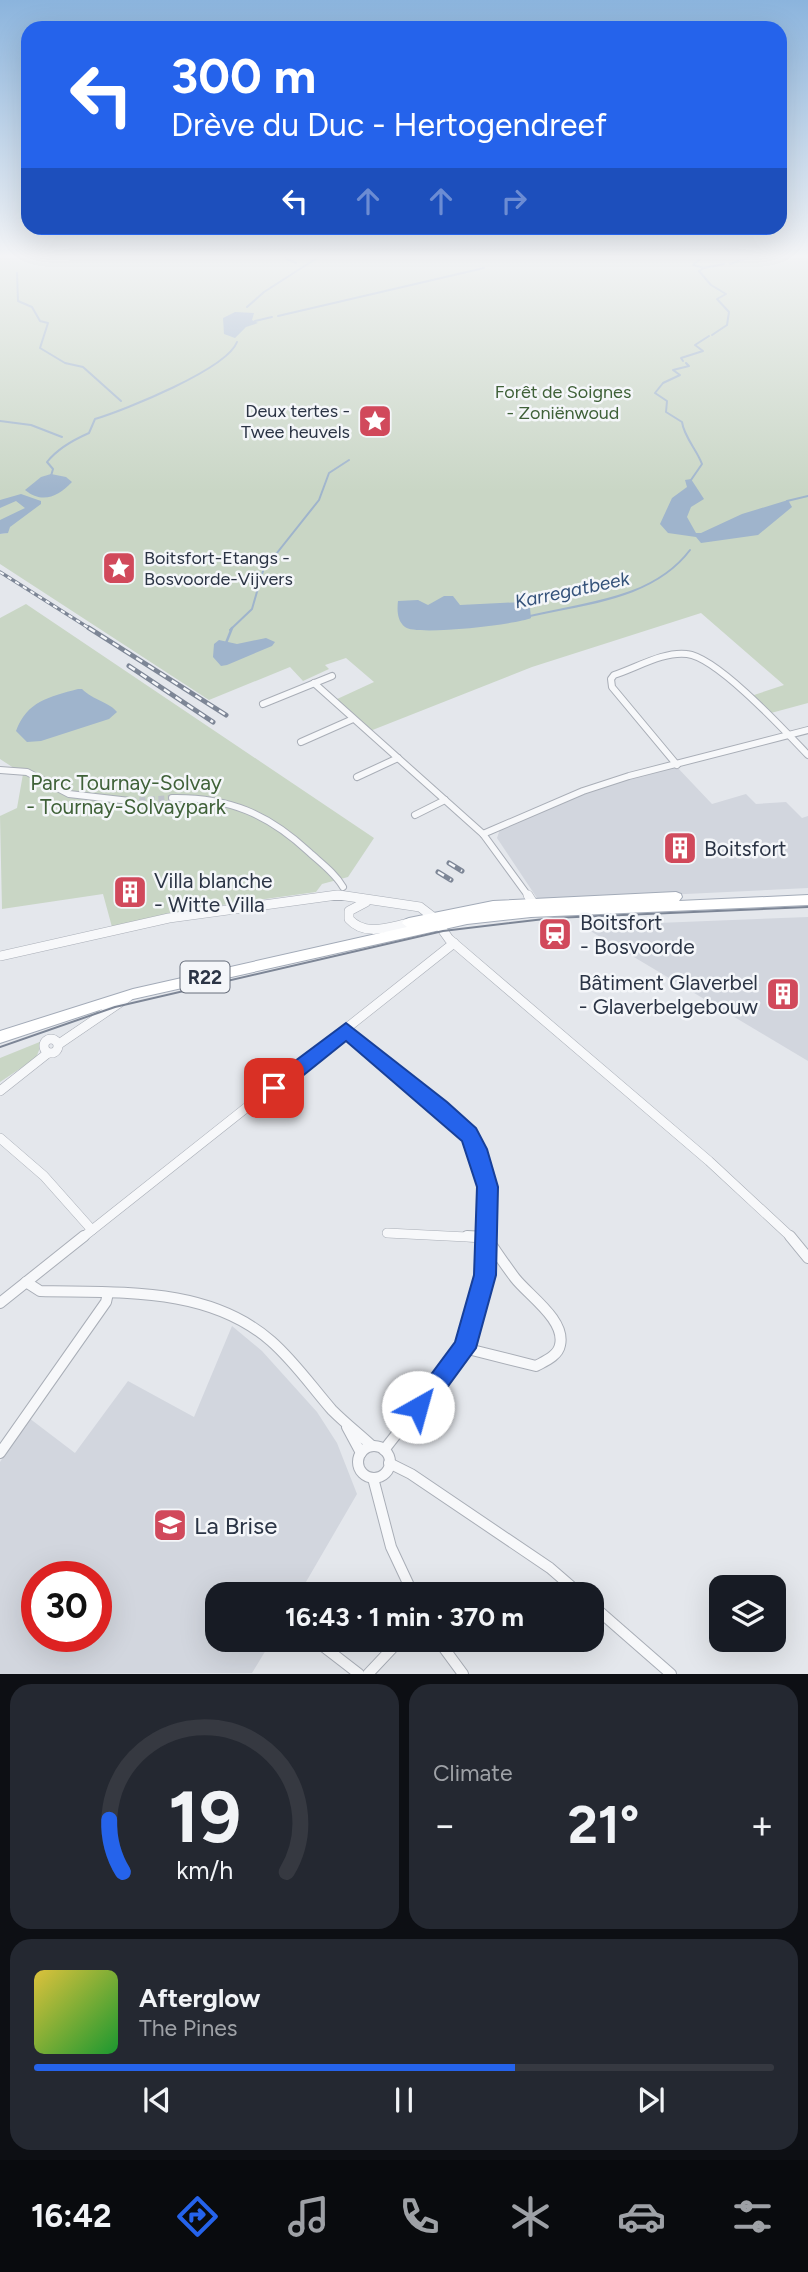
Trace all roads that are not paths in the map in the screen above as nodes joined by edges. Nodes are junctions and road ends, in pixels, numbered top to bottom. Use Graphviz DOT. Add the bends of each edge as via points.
graph roads {
  1 [pos="332,676"];
  2 [pos="314,683"];
  3 [pos="263,704"];
  4 [pos="353,719"];
  5 [pos="808,730"];
  6 [pos="790,735"];
  7 [pos="301,742"];
  8 [pos="808,755"];
  9 [pos="398,758"];
  10 [pos="677,765"];
  11 [pos="0,770"];
  12 [pos="357,777"];
  13 [pos="172,797"];
  14 [pos="445,800"];
  15 [pos="130,802"];
  16 [pos="415,815"];
  17 [pos="483,834"];
  18 [pos="344,891"];
  19 [pos="808,892"];
  20 [pos="808,900"];
  21 [pos="374,901"];
  22 [pos="533,903"];
  23 [pos="355,905"];
  24 [pos="436,921"];
  25 [pos="410,923"];
  26 [pos="454,943"];
  27 [pos="346,944"];
  28 [pos="0,956"];
  29 [pos="133,993"];
  30 [pos="346,1030"];
  31 [pos="0,1037"];
  32 [pos="0,1091"];
  33 [pos="0,1139"];
  34 [pos="92,1230"];
  35 [pos="387,1234"];
  36 [pos="486,1237"];
  37 [pos="808,1258"];
  38 [pos="26,1283"];
  39 [pos="108,1293"];
  40 [pos="0,1303"];
  41 [pos="464,1348"];
  42 [pos="345,1423"];
  43 [pos="372,1446"];
  44 [pos="384,1450"];
  45 [pos="0,1453"];
  46 [pos="361,1453"];
  47 [pos="389,1463"];
  48 [pos="373,1478"];
  49 [pos="407,1582"];
  50 [pos="566,1582"];
  51 [pos="604,1615"];
  52 [pos="331,1652"];
  53 [pos="389,1652"];
  54 [pos="447,1652"];
  55 [pos="359,1674"];
  56 [pos="368,1674"];
  57 [pos="463,1674"];
  58 [pos="671,1674"];
  1 -- 2 [label="street"];
  2 -- 3 [label="street"];
  2 -- 4 [label="street"];
  4 -- 7 [label="street"];
  4 -- 9 [label="street"];
  5 -- 6 [label="street"];
  6 -- 8 [label="street"];
  6 -- 10 [label="street"];
  6 -- 10 [label="street" via="713,667 692,655 614,675 612,687"];
  9 -- 12 [label="street"];
  9 -- 14 [label="street"];
  10 -- 17 [label="street" via="583,791"];
  11 -- 15 [label="street" via="31,774 69,793"];
  13 -- 18 [label="street" via="218,799 261,812 290,833 334,875"];
  14 -- 16 [label="street"];
  14 -- 17 [label="street"];
  17 -- 22 [label="street"];
  18 -- 21 [label="street"];
  18 -- 23 [label="street"];
  18 -- 28 [label="street" via="182,916"];
  19 -- 22 [label="main road, R22"];
  20 -- 24 [label="main road, R22" via="531,912"];
  21 -- 23 [label="street"];
  21 -- 24 [label="street" via="420,907"];
  22 -- 24 [label="main road, R22" via="469,909"];
  23 -- 25 [label="street" via="349,919 359,928"];
  24 -- 25 [label="main road, R22"];
  24 -- 26 [label="street"];
  24 -- 27 [label="main road, R22"];
  25 -- 27 [label="main road, R22"];
  26 -- 30 [label="street"];
  26 -- 37 [label="street" via="709,1161"];
  27 -- 29 [label="main road, R22"];
  29 -- 31 [label="main road, R22"];
  29 -- 32 [label="street" via="59,1044 54,1040 45,1043 48,1053"];
  30 -- 34 [label="street"];
  30 -- 36 [label="street" via="469,1134 488,1187"];
  33 -- 34 [label="street" via="44,1176"];
  34 -- 38 [label="street"];
  35 -- 36 [label="street"];
  36 -- 41 [label="street" via="485,1275"];
  36 -- 41 [label="street" via="517,1282 549,1313 559,1328 561,1343 553,1357 536,1366"];
  38 -- 39 [label="street" via="40,1291"];
  38 -- 40 [label="street"];
  39 -- 42 [label="street" via="164,1295 219,1309 244,1321 271,1341"];
  39 -- 45 [label="street"];
  41 -- 44 [label="street"];
  42 -- 43 [label="street"];
  42 -- 46 [label="street"];
  43 -- 44 [label="street"];
  43 -- 46 [label="street"];
  44 -- 47 [label="street"];
  46 -- 48 [label="street" via="359,1468"];
  47 -- 48 [label="street" via="384,1474"];
  47 -- 50 [label="street"];
  48 -- 49 [label="street" via="391,1547"];
  51 -- 58 [label="street"];
  52 -- 55 [label="street"];
  53 -- 56 [label="street"];
  54 -- 57 [label="street"];
}
